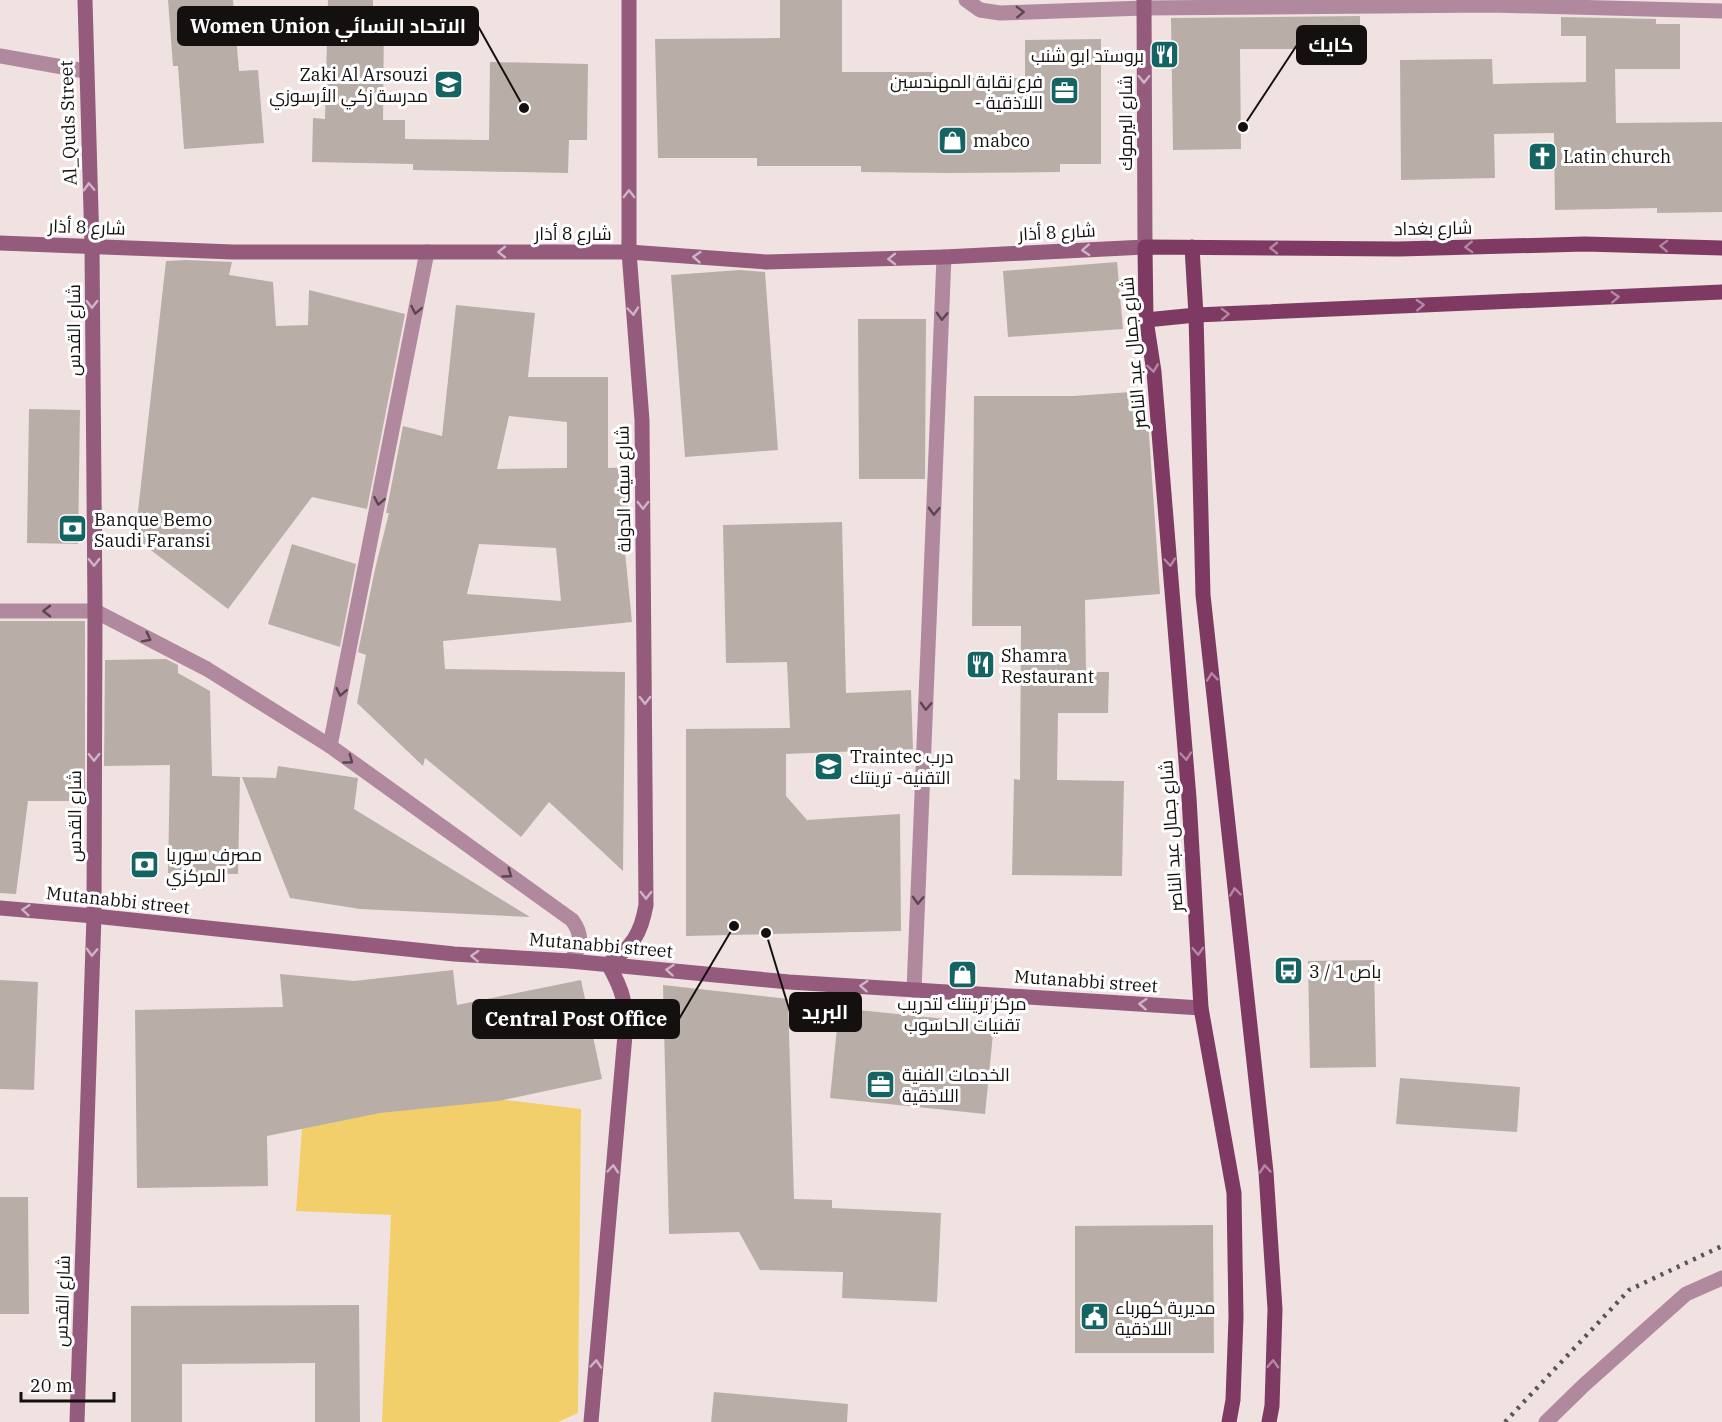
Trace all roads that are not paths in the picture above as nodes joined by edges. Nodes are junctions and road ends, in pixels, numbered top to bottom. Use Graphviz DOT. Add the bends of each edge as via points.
graph roads {
  1 [pos="85,0"];
  2 [pos="629,0"];
  3 [pos="966,0"];
  4 [pos="1491,3"];
  5 [pos="1144,4"];
  6 [pos="1720,7"];
  7 [pos="0,56"];
  8 [pos="85,71"];
  9 [pos="0,243"];
  10 [pos="92,246"];
  11 [pos="1145,247"];
  12 [pos="1192,247"];
  13 [pos="1722,248"];
  14 [pos="428,252"];
  15 [pos="629,252"];
  16 [pos="944,257"];
  17 [pos="1722,292"];
  18 [pos="1196,315"];
  19 [pos="1146,320"];
  20 [pos="0,611"];
  21 [pos="95,611"];
  22 [pos="330,746"];
  23 [pos="0,908"];
  24 [pos="94,916"];
  25 [pos="570,961"];
  26 [pos="608,964"];
  27 [pos="914,990"];
  28 [pos="1201,1008"];
  29 [pos="1722,1278"];
  30 [pos="77,1422"];
  31 [pos="591,1422"];
  32 [pos="1229,1422"];
  33 [pos="1269,1422"];
  34 [pos="1546,1422"];
  1 -- 8 [label="street, Al_Quds Street"];
  15 -- 2 [label="street, شارع سيف الدولة, one-way"];
  3 -- 5 [label="street, one-way" via="980,10 1000,13"];
  4 -- 5 [label="street"];
  4 -- 6 [label="street"];
  5 -- 11 [label="street, شارع اليرموك, one-way"];
  7 -- 8 [label="street"];
  10 -- 8 [label="street, Al_Quds Street, one-way"];
  9 -- 10 [label="street, شارع 8 أذار"];
  10 -- 14 [label="street, شارع 8 أذار" via="233,252"];
  10 -- 21 [label="street, شارع القدس, one-way"];
  11 -- 12 [label="main road, شارع بغداد"];
  11 -- 16 [label="street, شارع 8 أذار, one-way"];
  11 -- 19 [label="main road, شارع جمال عبد الناصر"];
  13 -- 12 [label="main road, شارع بغداد, one-way" via="1585,244 1399,249"];
  12 -- 18 [label="main road"];
  15 -- 14 [label="street, شارع 8 أذار, one-way"];
  14 -- 22 [label="street, one-way"];
  16 -- 15 [label="street, شارع 8 أذار, one-way" via="766,262"];
  15 -- 26 [label="street, شارع سيف الدولة, one-way" via="642,420 646,905 635,940"];
  16 -- 27 [label="street, one-way"];
  18 -- 17 [label="main road, one-way"];
  18 -- 19 [label="main road"];
  33 -- 18 [label="main road, one-way" via="1274,1286 1266,1172 1203,595"];
  19 -- 28 [label="main road, شارع جمال عبد الناصر, one-way" via="1154,372 1188,787"];
  21 -- 20 [label="street, one-way"];
  21 -- 22 [label="street, one-way" via="207,669"];
  21 -- 24 [label="street, شارع القدس, one-way"];
  22 -- 25 [label="street, one-way" via="572,920 580,941 578,952"];
  24 -- 23 [label="street, Mutanabbi street, one-way"];
  25 -- 24 [label="street, Mutanabbi street, one-way" via="454,954"];
  24 -- 30 [label="street, شارع القدس, one-way"];
  25 -- 26 [label="street, Mutanabbi street"];
  27 -- 26 [label="street, Mutanabbi street, one-way"];
  31 -- 26 [label="street, one-way" via="625,1035 625,1003"];
  28 -- 27 [label="street, Mutanabbi street, one-way"];
  28 -- 32 [label="main road, شارع جمال عبد الناصر" via="1234,1193 1236,1317"];
  29 -- 34 [label="street" via="1686,1294"];
}
